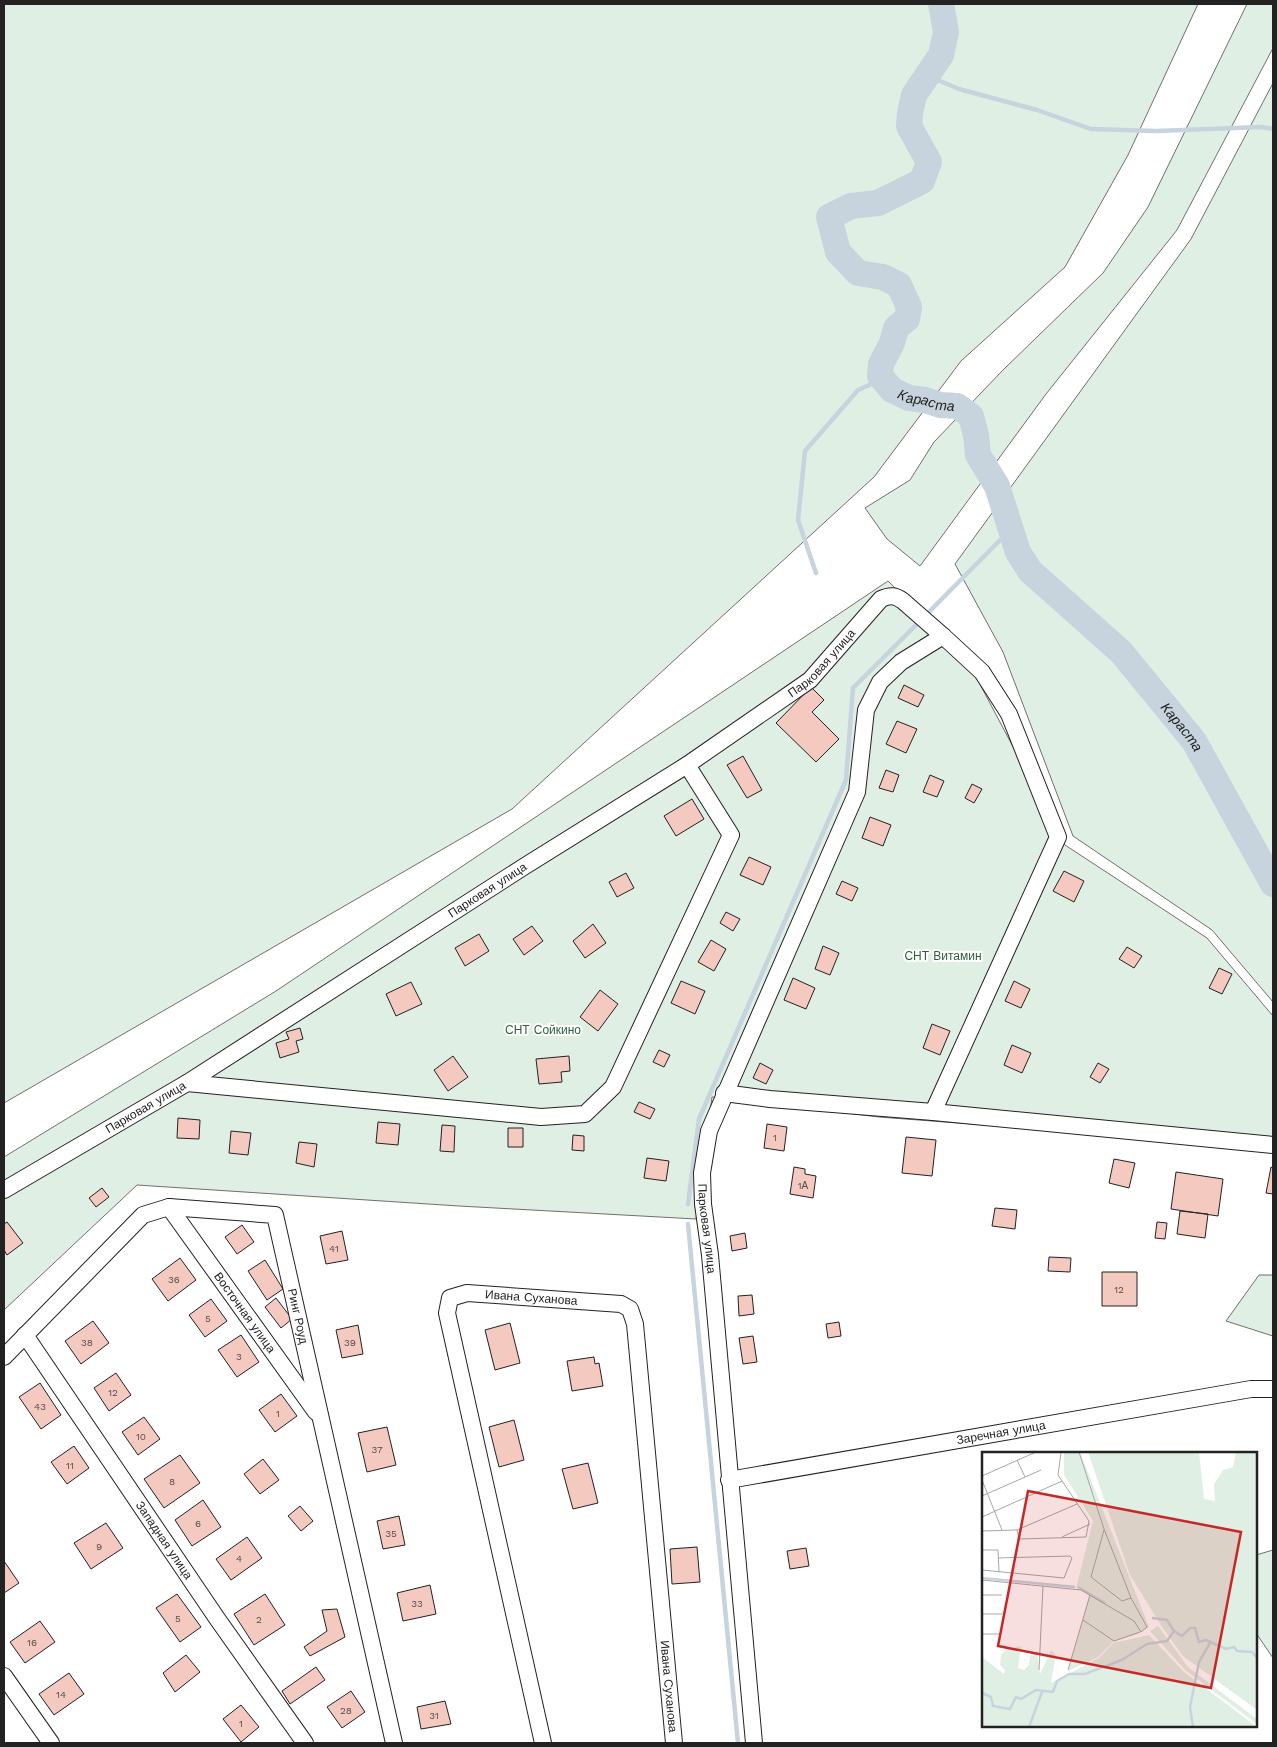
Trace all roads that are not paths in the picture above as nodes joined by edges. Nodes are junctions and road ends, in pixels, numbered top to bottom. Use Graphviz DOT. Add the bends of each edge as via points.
graph roads {
  1 [pos="943,636"];
  2 [pos="688,765"];
  3 [pos="187,1083"];
  4 [pos="724,1093"];
  5 [pos="933,1112"];
  6 [pos="1273,1145"];
  7 [pos="4,1190"];
  8 [pos="168,1207"];
  9 [pos="25,1335"];
  10 [pos="4,1357"];
  11 [pos="1273,1389"];
  12 [pos="321,1419"];
  13 [pos="729,1480"];
  14 [pos="4,1676"];
  15 [pos="51,1743"];
  16 [pos="305,1743"];
  17 [pos="394,1743"];
  18 [pos="543,1743"];
  19 [pos="674,1743"];
  20 [pos="754,1743"];
  1 -- 2 [label="street, Парковая улица" via="897,597 881,599 810,680"];
  1 -- 4 [label="street, Парковая улица" via="901,662 880,682 866,710 857,792"];
  1 -- 5 [label="street" via="982,672 1009,714 1058,837"];
  2 -- 3 [label="street, Парковая улица"];
  2 -- 3 [label="street" via="731,835 613,1087 585,1114 541,1117"];
  3 -- 7 [label="street, Парковая улица"];
  4 -- 5 [label="street"];
  4 -- 13 [label="street, Парковая улица" via="709,1131 702,1172"];
  5 -- 6 [label="street"];
  8 -- 9 [label="street, Ринг Роуд" via="143,1215"];
  8 -- 12 [label="street, Восточная улица"];
  8 -- 12 [label="street, Ринг Роуд" via="275,1215"];
  9 -- 10 [label="street, Ринг Роуд"];
  9 -- 16 [label="street, Западная улица"];
  11 -- 13 [label="street, Заречная улица" via="1241,1391"];
  12 -- 17 [label="street, Ринг Роуд"];
  13 -- 20 [label="street, Парковая улица"];
  14 -- 15 [label="street"];
  18 -- 19 [label="street, Ивана Суханова" via="447,1313 450,1298 467,1293 621,1304 630,1310 635,1324"];
}
